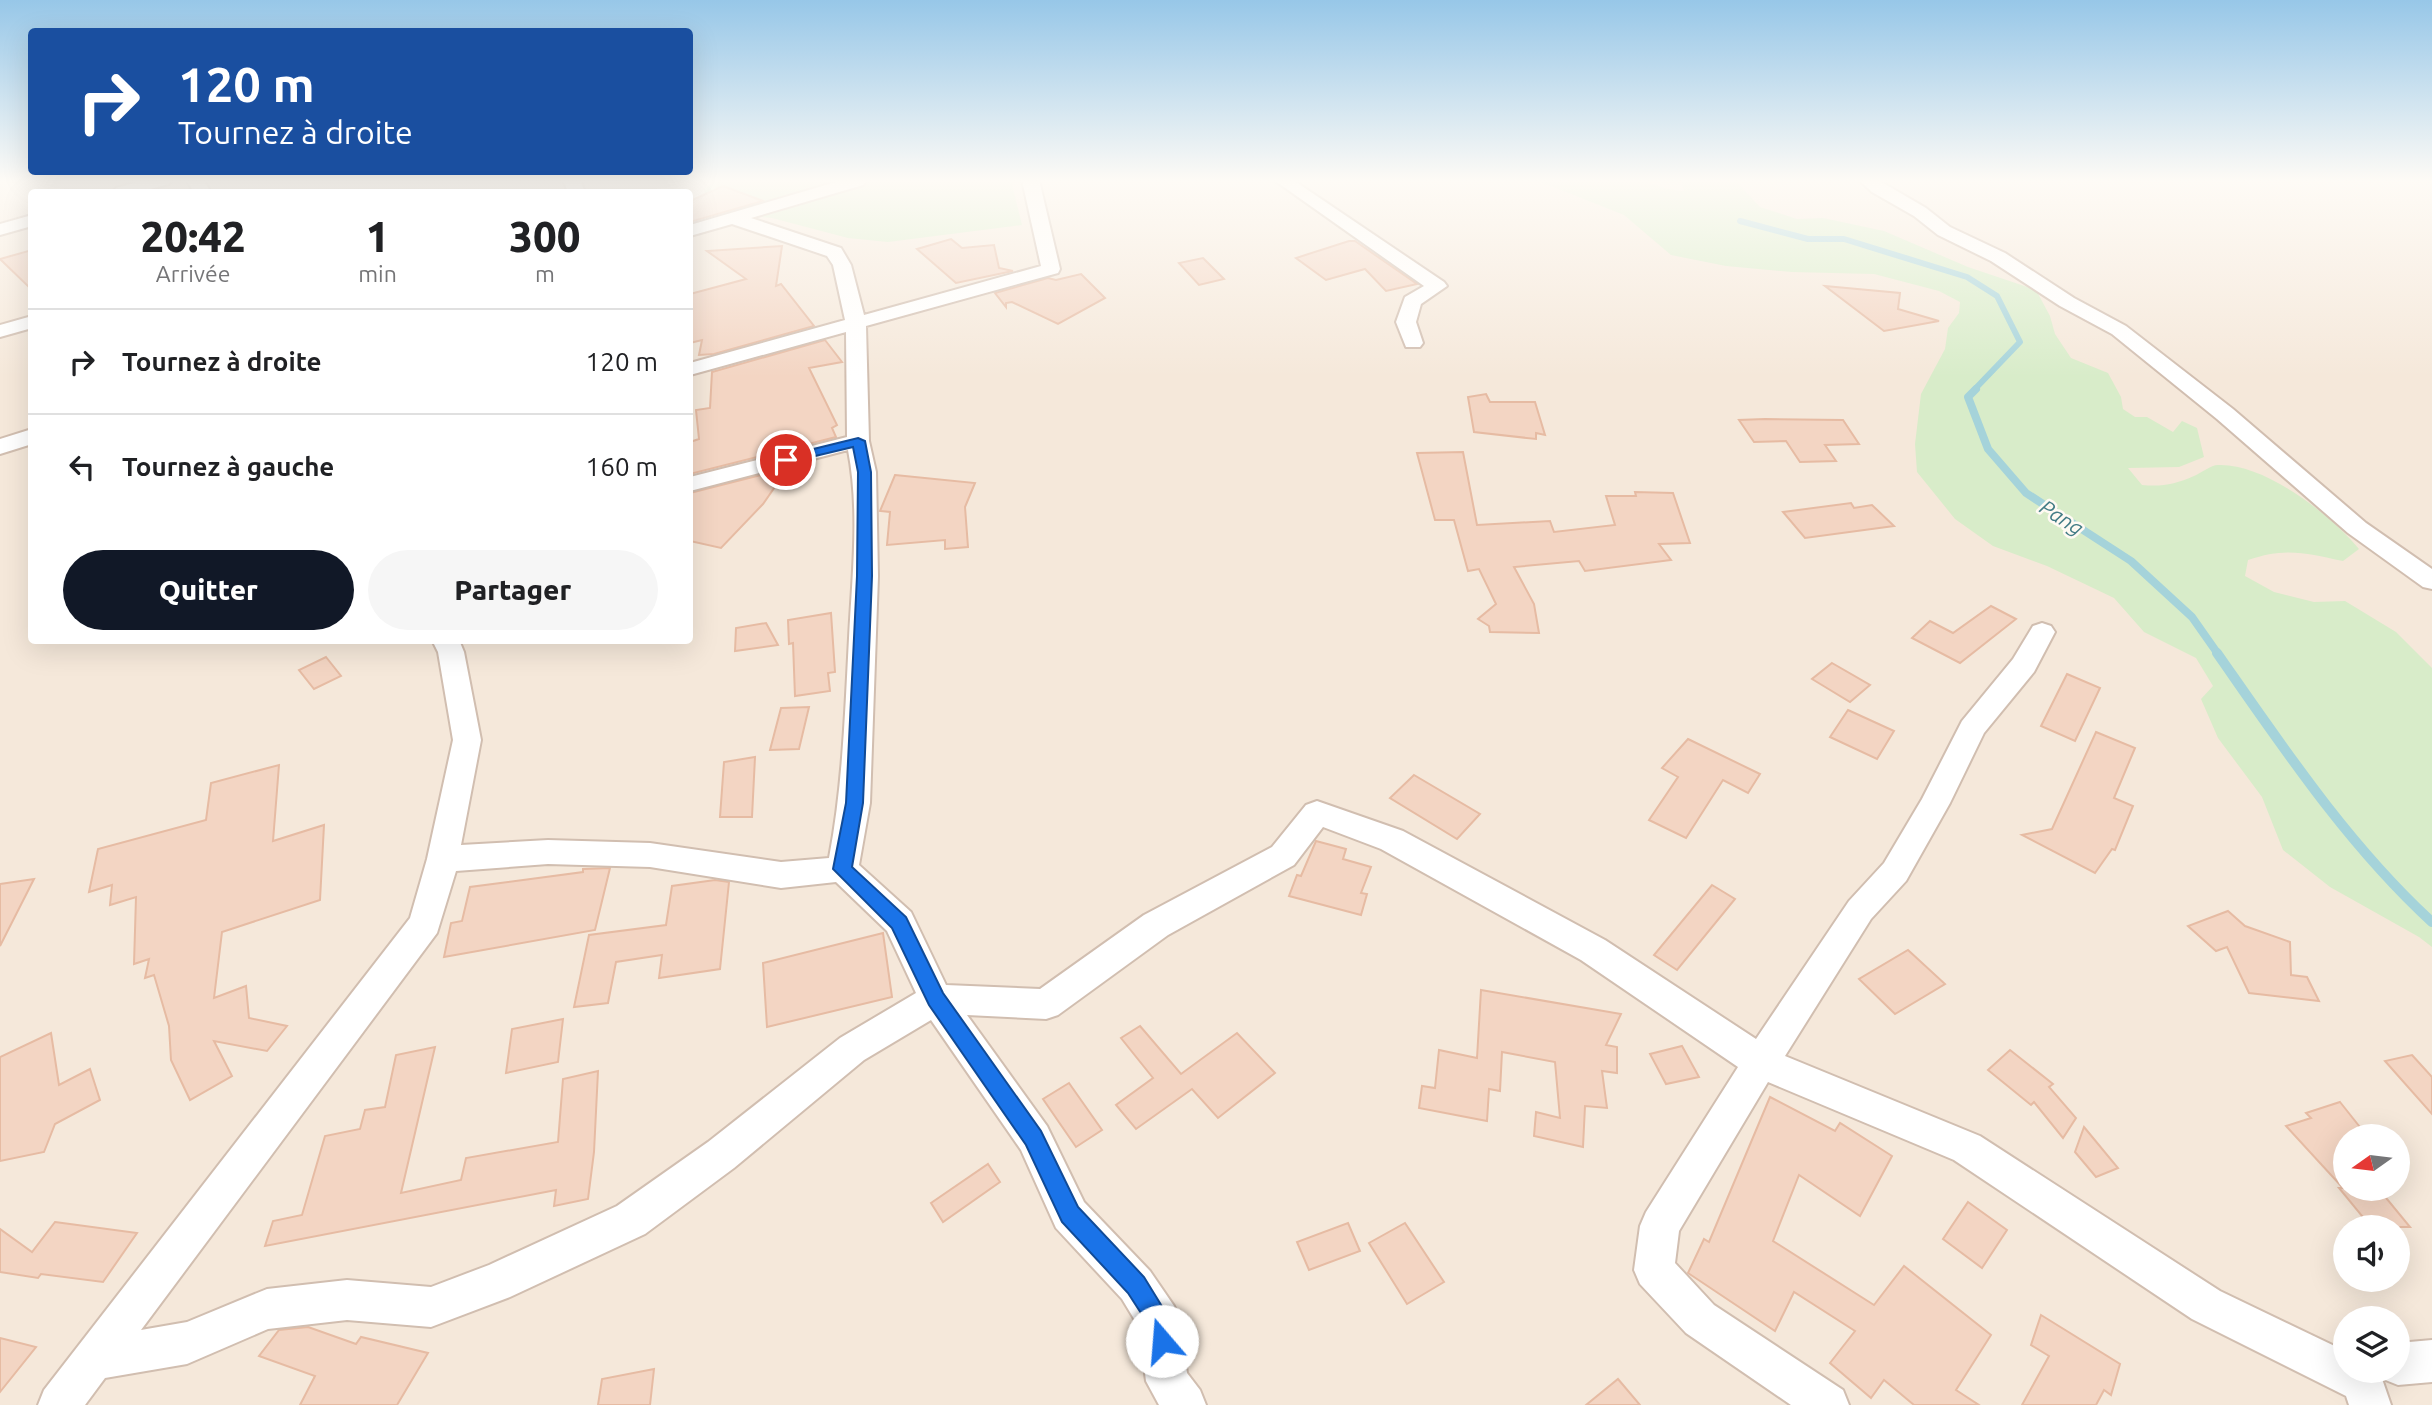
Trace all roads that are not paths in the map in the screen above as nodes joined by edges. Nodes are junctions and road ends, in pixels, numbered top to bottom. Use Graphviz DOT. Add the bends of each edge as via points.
graph roads {
  1 [pos="815,246"];
  2 [pos="1045,246"];
  3 [pos="1378,246"];
  4 [pos="1974,246"];
  5 [pos="28,323"];
  6 [pos="856,325"];
  7 [pos="0,331"];
  8 [pos="1413,342"];
  9 [pos="693,368"];
  10 [pos="28,437"];
  11 [pos="858,441"];
  12 [pos="0,447"];
  13 [pos="693,483"];
  14 [pos="2432,581"];
  15 [pos="2042,632"];
  16 [pos="447,644"];
  17 [pos="443,859"];
  18 [pos="842,869"];
  19 [pos="936,999"];
  20 [pos="1761,1062"];
  21 [pos="95,1359"];
  22 [pos="2333,1360"];
  23 [pos="2432,1361"];
  24 [pos="2410,1369"];
  25 [pos="59,1405"];
  26 [pos="1185,1405"];
  27 [pos="1828,1405"];
  1 -- 6 [label="street" via="834,252 842,265"];
  2 -- 6 [label="street" via="1051,269"];
  3 -- 8 [label="street" via="1437,286 1412,301 1406,322"];
  4 -- 14 [label="street" via="2119,330 2357,528"];
  5 -- 7 [label="street"];
  6 -- 9 [label="street"];
  6 -- 11 [label="street"];
  10 -- 12 [label="street"];
  11 -- 13 [label="street"];
  11 -- 18 [label="street" via="864,472 865,576 855,803"];
  15 -- 20 [label="street" via="2024,665 1972,728 1895,872 1860,910"];
  16 -- 17 [label="street" via="467,740"];
  17 -- 18 [label="street" via="548,852 650,855 781,876"];
  17 -- 21 [label="street" via="425,923"];
  18 -- 19 [label="street" via="899,922"];
  19 -- 20 [label="street" via="1046,1004 1156,925 1283,856 1317,813 1392,840 1593,950"];
  19 -- 21 [label="street" via="852,1049 721,1155 631,1220 496,1283 431,1307 347,1300 267,1309 187,1343"];
  19 -- 26 [label="street" via="1034,1138 1070,1215 1136,1285 1159,1321 1167,1381"];
  20 -- 22 [label="street" via="1967,1148 2206,1305"];
  20 -- 27 [label="street" via="1660,1226 1654,1270 1700,1319"];
  21 -- 25 [label="street"];
  23 -- 24 [label="street"];
}
